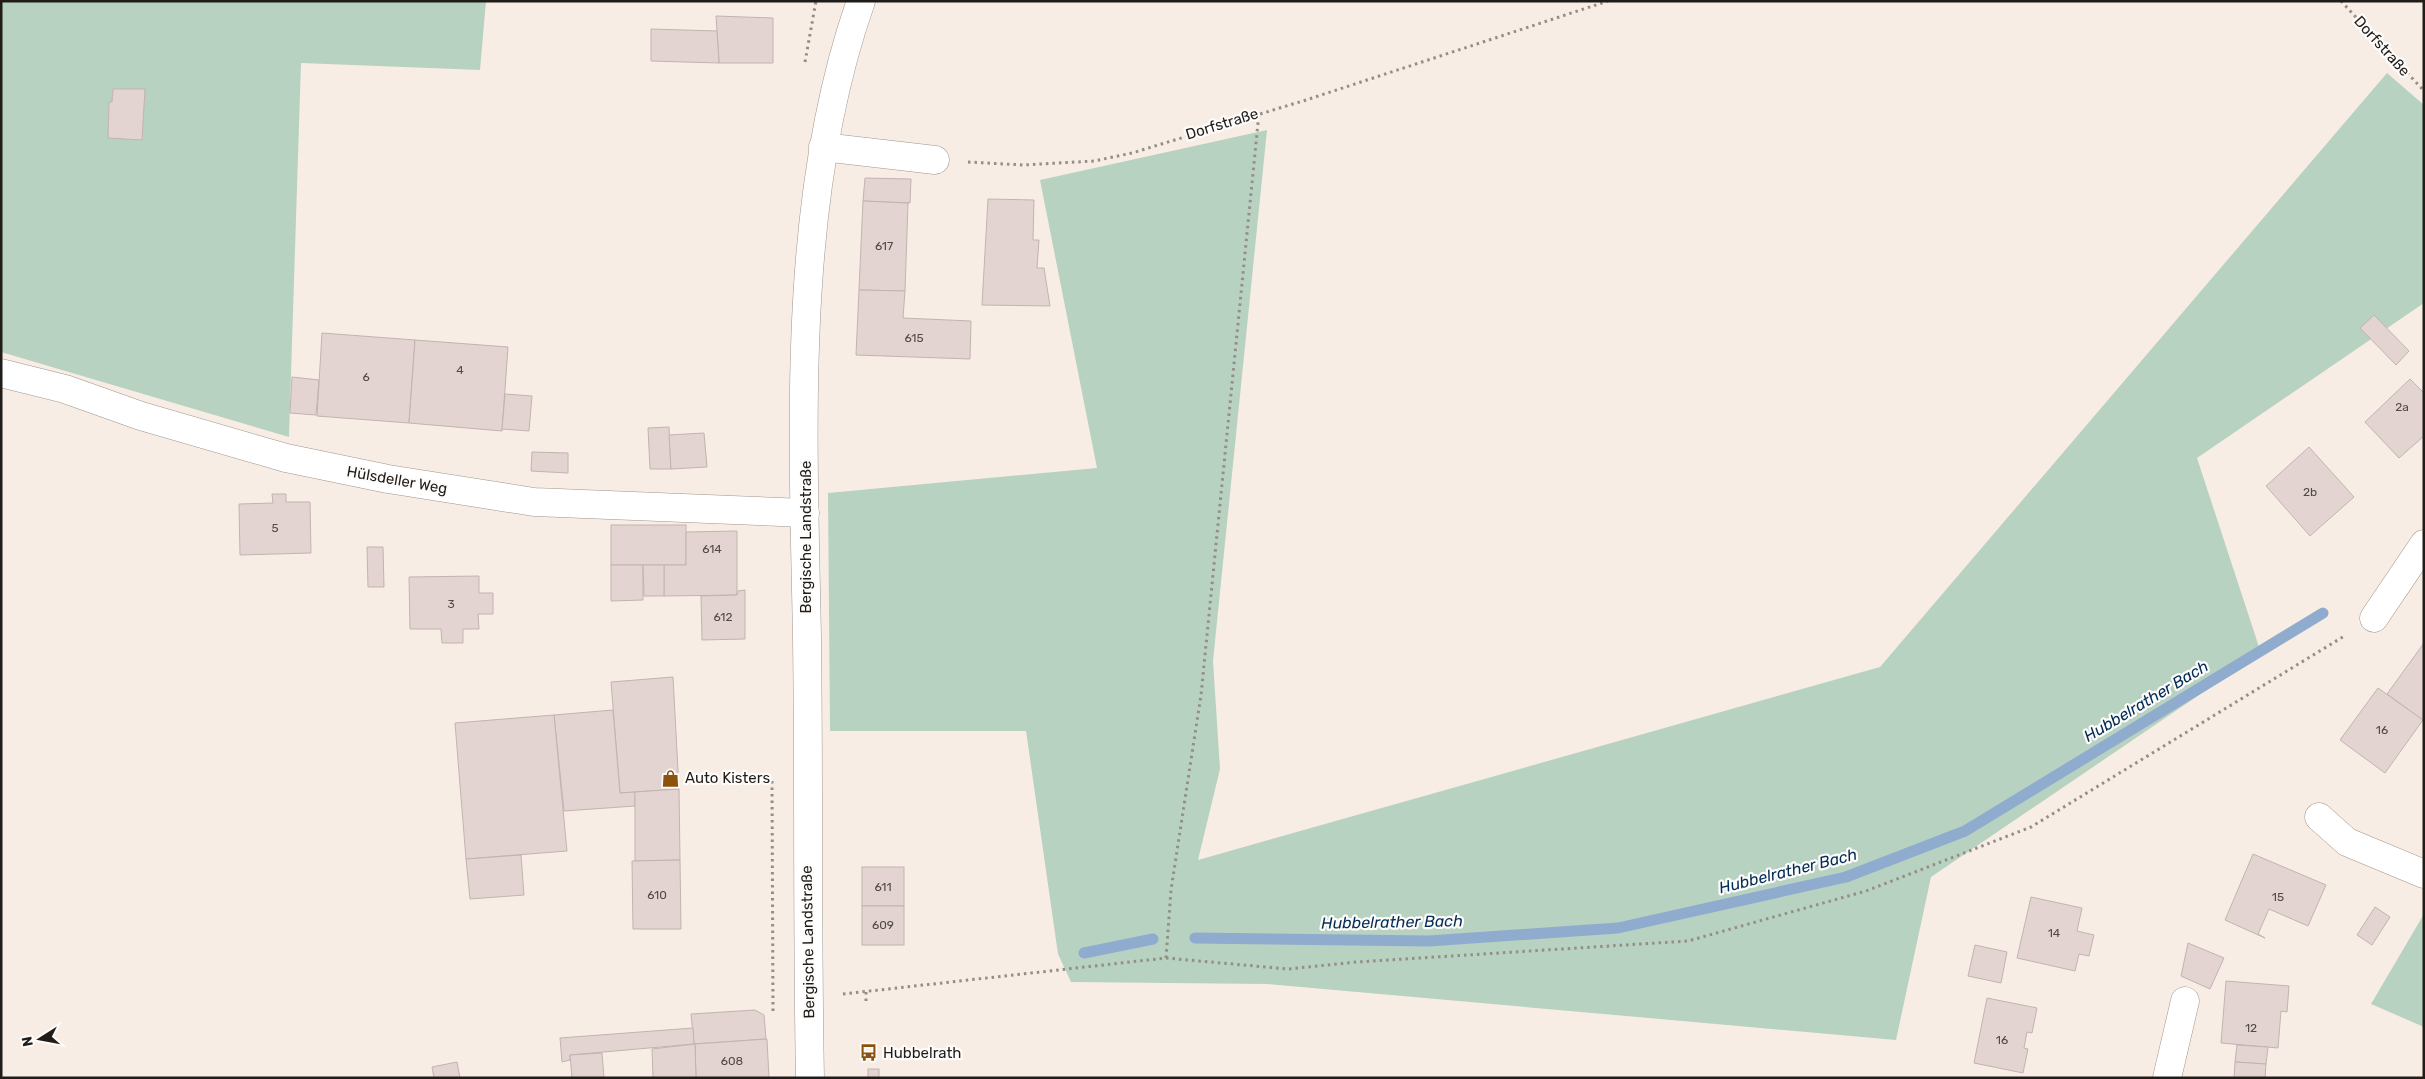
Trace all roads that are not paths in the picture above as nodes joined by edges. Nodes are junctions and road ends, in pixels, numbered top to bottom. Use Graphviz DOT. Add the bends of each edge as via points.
graph roads {
  1 [pos="861,1"];
  2 [pos="823,147"];
  3 [pos="935,160"];
  4 [pos="1,373"];
  5 [pos="805,513"];
  6 [pos="2424,544"];
  7 [pos="2374,618"];
  8 [pos="2319,817"];
  9 [pos="2424,874"];
  10 [pos="2185,1001"];
  11 [pos="2168,1074"];
  12 [pos="810,1078"];
  1 -- 2 [label="main road, Bergische Landstraße" via="836,84"];
  2 -- 3 [label="main road"];
  2 -- 5 [label="main road, Bergische Landstraße" via="806,339"];
  4 -- 5 [label="main road, Hülsdeller Weg" via="65,389 141,416 286,458 397,481 534,502"];
  5 -- 12 [label="main road, Bergische Landstraße"];
  6 -- 7 [label="main road"];
  8 -- 9 [label="main road" via="2347,842"];
  10 -- 11 [label="main road"];
}
